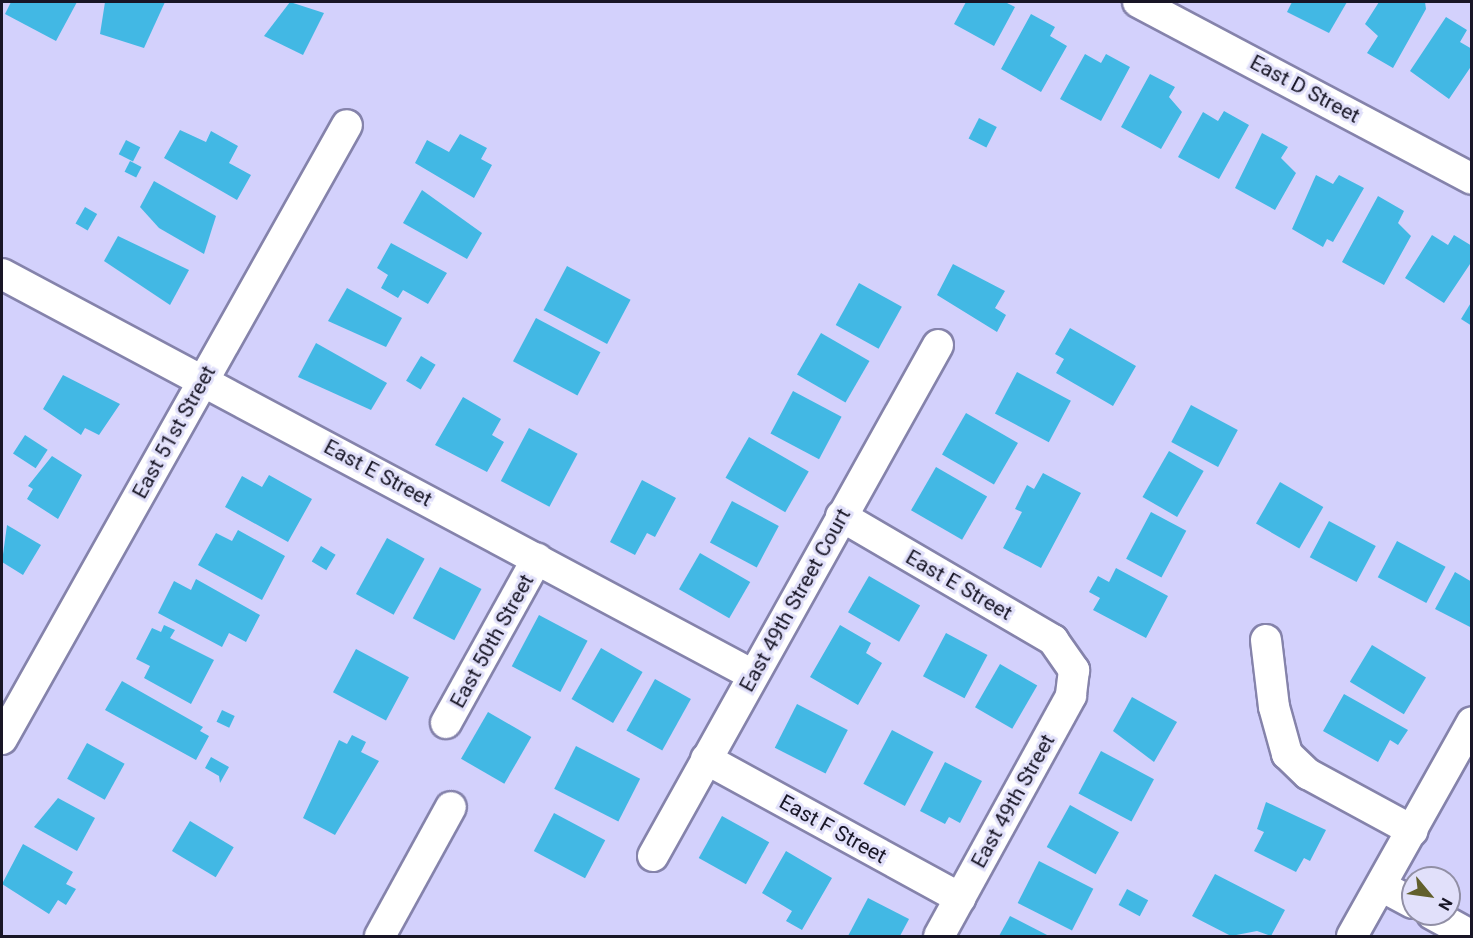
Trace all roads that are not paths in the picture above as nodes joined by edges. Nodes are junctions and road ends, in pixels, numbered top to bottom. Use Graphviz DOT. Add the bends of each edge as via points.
graph roads {
  1 [pos="1138,2"];
  2 [pos="348,125"];
  3 [pos="1472,179"];
  4 [pos="2,274"];
  5 [pos="938,345"];
  6 [pos="203,379"];
  7 [pos="841,516"];
  8 [pos="537,559"];
  9 [pos="1266,640"];
  10 [pos="1071,663"];
  11 [pos="753,675"];
  12 [pos="1472,722"];
  13 [pos="446,723"];
  14 [pos="2,739"];
  15 [pos="706,759"];
  16 [pos="451,807"];
  17 [pos="1413,831"];
  18 [pos="652,856"];
  19 [pos="1381,886"];
  20 [pos="1401,897"];
  21 [pos="960,898"];
  22 [pos="1454,926"];
  23 [pos="380,936"];
  24 [pos="939,936"];
  25 [pos="1352,936"];
  26 [pos="1472,936"];
  1 -- 3 [label="street, East D Street"];
  2 -- 6 [label="street, East 51st Street"];
  4 -- 6 [label="street, East E Street"];
  5 -- 7 [label="street, East 49th Street Court"];
  6 -- 8 [label="street, East E Street"];
  6 -- 14 [label="street, East 51st Street"];
  7 -- 10 [label="street, East E Street" via="1053,640"];
  7 -- 11 [label="street, East 49th Street Court"];
  8 -- 11 [label="street, East E Street"];
  8 -- 13 [label="street, East 50th Street"];
  9 -- 17 [label="street" via="1274,707 1287,754 1308,774"];
  10 -- 21 [label="street, East 49th Street" via="1071,696"];
  11 -- 15 [label="street, East 49th Street Court"];
  12 -- 17 [label="street"];
  15 -- 18 [label="street, East 49th Street Court"];
  15 -- 21 [label="street, East F Street"];
  16 -- 23 [label="street"];
  17 -- 19 [label="street"];
  19 -- 20 [label="street"];
  19 -- 25 [label="street"];
  21 -- 24 [label="street, East 49th Street"];
  22 -- 26 [label="street"];
}
